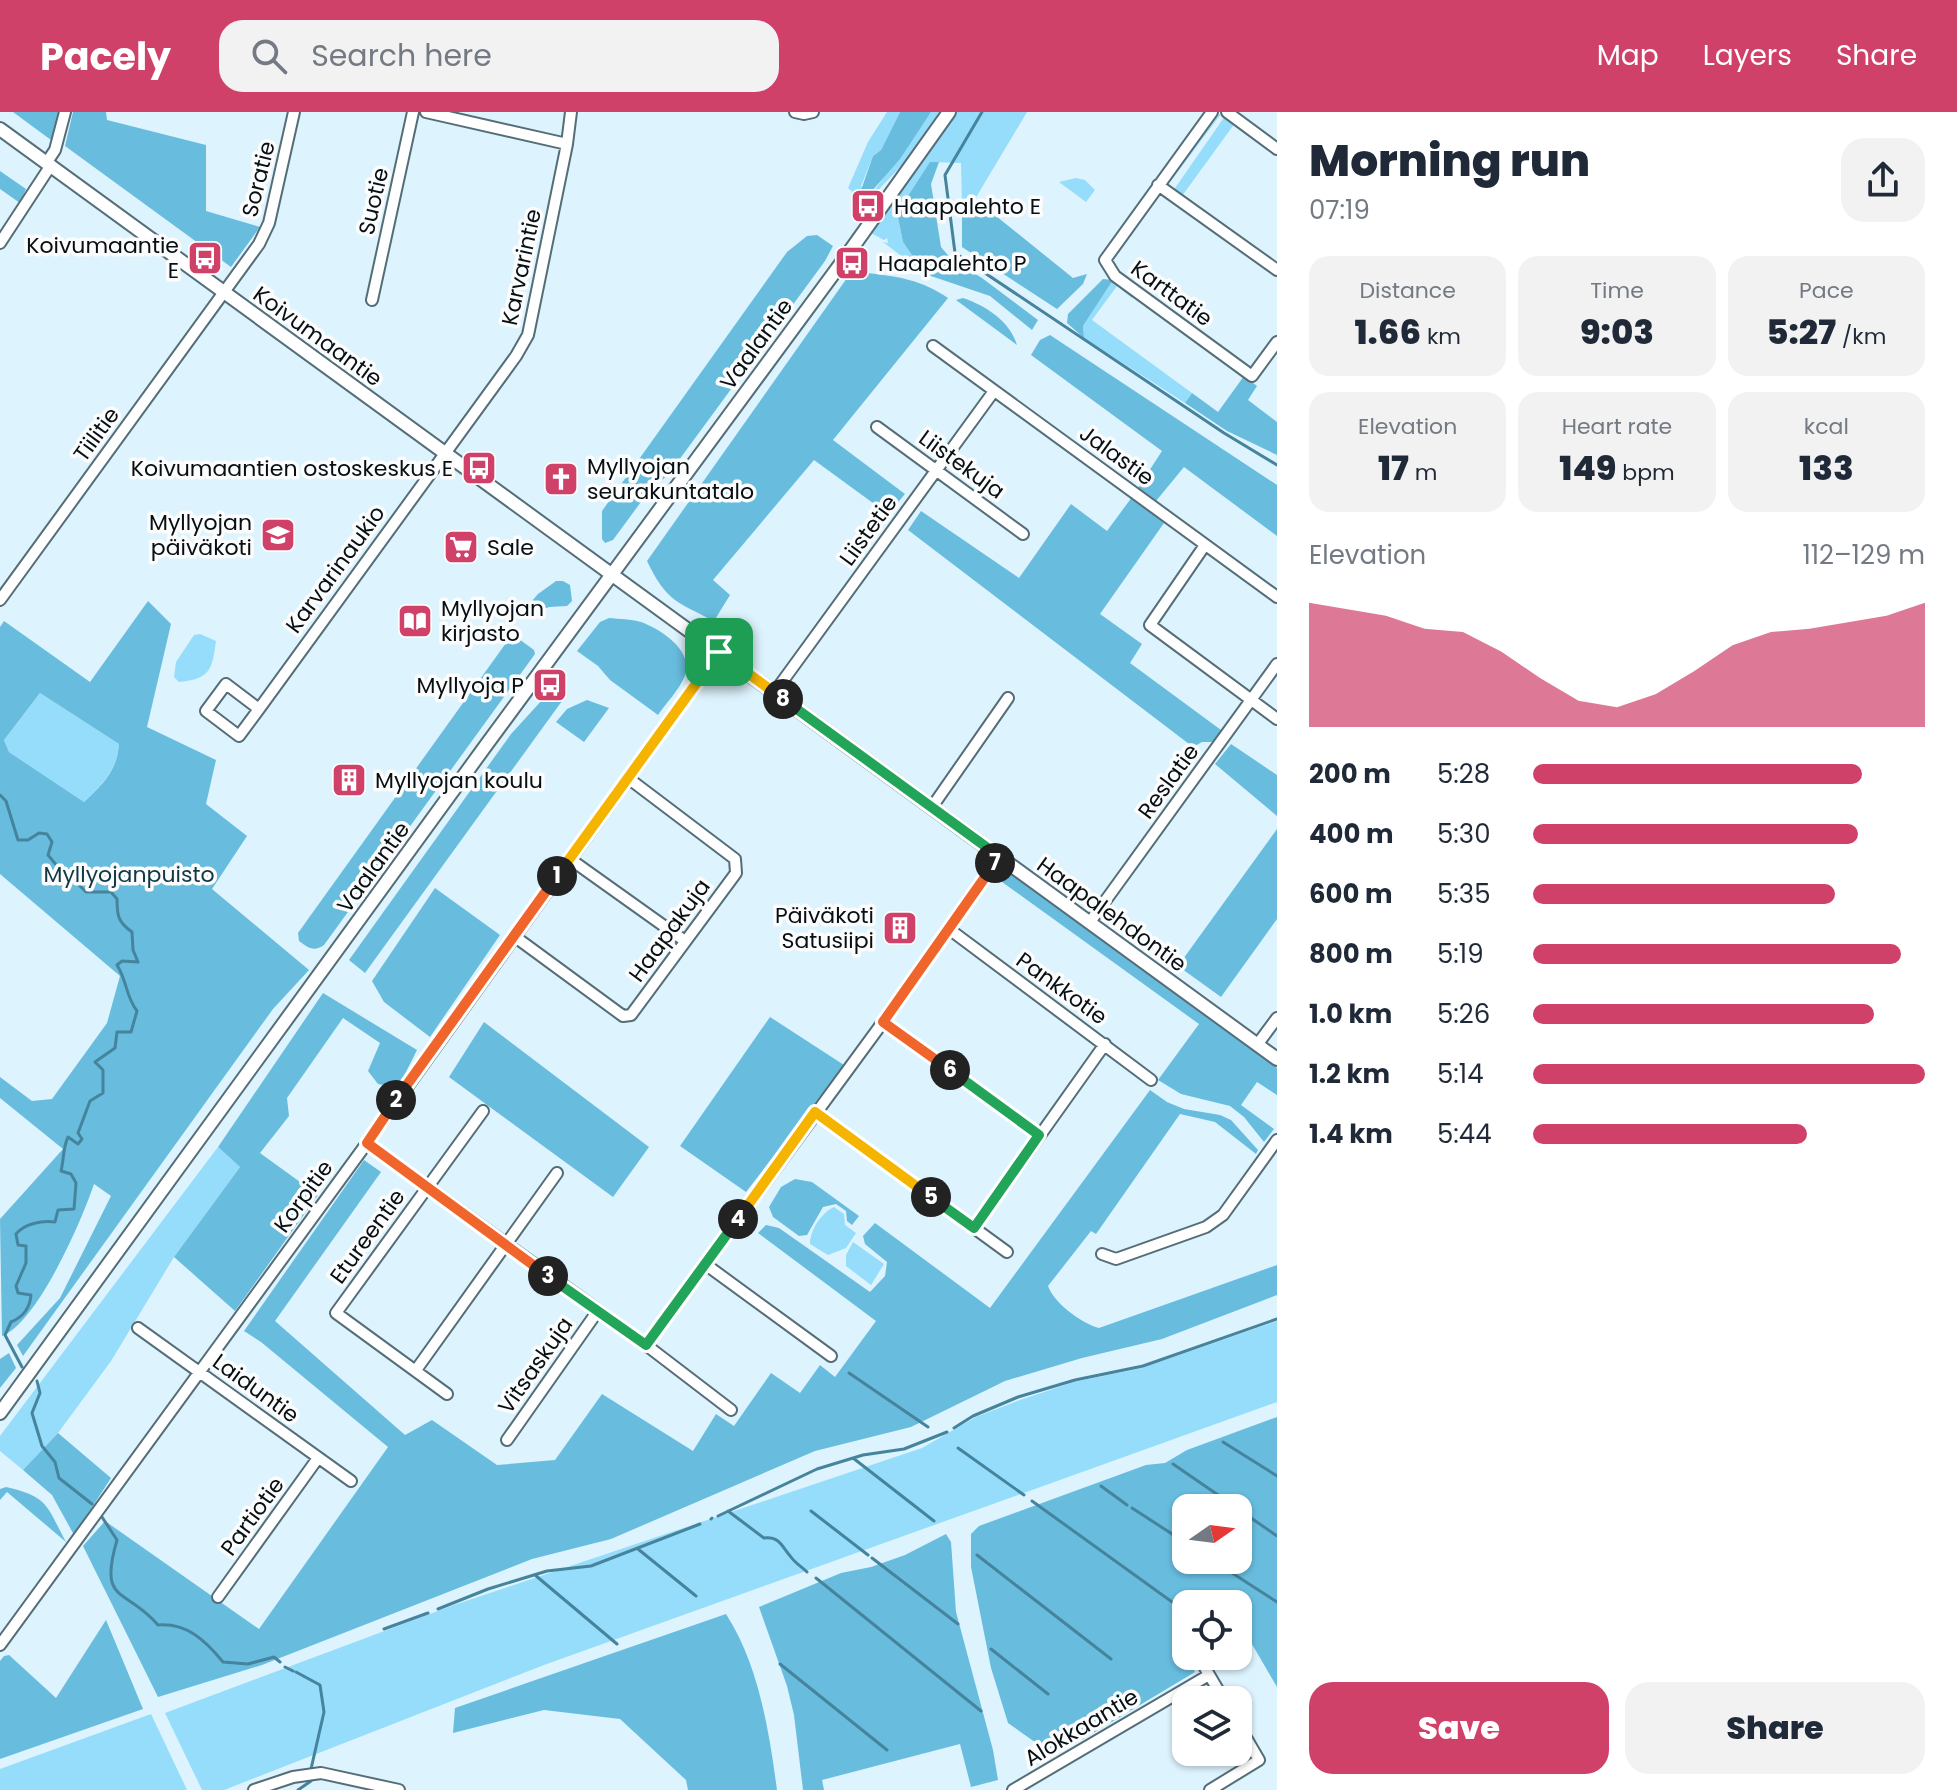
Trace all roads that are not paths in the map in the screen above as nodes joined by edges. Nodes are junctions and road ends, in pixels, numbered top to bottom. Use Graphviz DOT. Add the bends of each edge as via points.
graph roads {
  1 [pos="65,112"];
  2 [pos="294,112"];
  3 [pos="413,112"];
  4 [pos="426,112"];
  5 [pos="571,112"];
  6 [pos="795,112"];
  7 [pos="813,112"];
  8 [pos="949,112"];
  9 [pos="1212,112"];
  10 [pos="1227,112"];
  11 [pos="0,129"];
  12 [pos="567,144"];
  13 [pos="1277,149"];
  14 [pos="49,164"];
  15 [pos="1158,185"];
  16 [pos="0,243"];
  17 [pos="1277,270"];
  18 [pos="224,292"];
  19 [pos="372,300"];
  20 [pos="1277,342"];
  21 [pos="933,346"];
  22 [pos="994,391"];
  23 [pos="877,427"];
  24 [pos="444,453"];
  25 [pos="936,470"];
  26 [pos="1023,534"];
  27 [pos="1205,545"];
  28 [pos="612,575"];
  29 [pos="1277,597"];
  30 [pos="0,600"];
  31 [pos="719,652"];
  32 [pos="1277,664"];
  33 [pos="774,693"];
  34 [pos="1008,698"];
  35 [pos="1251,700"];
  36 [pos="259,709"];
  37 [pos="1277,719"];
  38 [pos="628,778"];
  39 [pos="932,807"];
  40 [pos="1000,857"];
  41 [pos="570,859"];
  42 [pos="1090,922"];
  43 [pos="949,929"];
  44 [pos="514,936"];
  45 [pos="685,941"];
  46 [pos="1277,1018"];
  47 [pos="883,1022"];
  48 [pos="1105,1044"];
  49 [pos="1257,1045"];
  50 [pos="1277,1059"];
  51 [pos="1151,1080"];
  52 [pos="483,1111"];
  53 [pos="815,1112"];
  54 [pos="1039,1135"];
  55 [pos="1277,1140"];
  56 [pos="367,1143"];
  57 [pos="557,1173"];
  58 [pos="429,1186"];
  59 [pos="974,1228"];
  60 [pos="506,1245"];
  61 [pos="1007,1252"];
  62 [pos="1102,1254"];
  63 [pos="705,1264"];
  64 [pos="597,1312"];
  65 [pos="138,1328"];
  66 [pos="646,1345"];
  67 [pos="831,1356"];
  68 [pos="416,1370"];
  69 [pos="200,1372"];
  70 [pos="447,1394"];
  71 [pos="731,1410"];
  72 [pos="0,1413"];
  73 [pos="507,1440"];
  74 [pos="318,1458"];
  75 [pos="351,1481"];
  76 [pos="218,1597"];
  77 [pos="0,1645"];
  78 [pos="1206,1670"];
  79 [pos="1209,1675"];
  80 [pos="1216,1686"];
  81 [pos="1252,1748"];
  82 [pos="1252,1764"];
  83 [pos="1249,1766"];
  84 [pos="254,1790"];
  85 [pos="399,1790"];
  86 [pos="1015,1790"];
  87 [pos="1210,1790"];
  1 -- 14 [label="street"];
  2 -- 18 [label="street, Soratie" via="269,223"];
  3 -- 19 [label="street, Suotie"];
  4 -- 12 [label="street"];
  5 -- 12 [label="street, Karvarintie"];
  6 -- 7 [label="street"];
  8 -- 28 [label="street, Vaalantie"];
  9 -- 15 [label="street, Karttatie"];
  10 -- 13 [label="street"];
  11 -- 14 [label="street, Koivumaantie"];
  12 -- 24 [label="street, Karvarintie" via="528,335"];
  14 -- 16 [label="street"];
  14 -- 18 [label="street, Koivumaantie"];
  15 -- 17 [label="street"];
  15 -- 20 [label="street, Karttatie" via="1108,253 1107,266 1252,376"];
  18 -- 24 [label="street, Koivumaantie"];
  18 -- 30 [label="street, Tiilitie"];
  21 -- 22 [label="street, Jalastie"];
  22 -- 25 [label="street, Liistetie"];
  22 -- 27 [label="street, Jalastie"];
  23 -- 25 [label="street, Liistekuja"];
  24 -- 28 [label="street, Koivumaantie"];
  24 -- 36 [label="street, Karvarinaukio"];
  25 -- 26 [label="street, Liistekuja"];
  25 -- 33 [label="street, Liistetie"];
  27 -- 29 [label="street, Jalastie"];
  27 -- 35 [label="street" via="1150,625"];
  28 -- 31 [label="street, Haapalehdontie"];
  28 -- 72 [label="street, Vaalantie"];
  31 -- 33 [label="street, Haapalehdontie"];
  31 -- 38 [label="street, Korpitie"];
  32 -- 35 [label="street, Reslatie"];
  33 -- 39 [label="street, Haapalehdontie"];
  34 -- 39 [label="street"];
  35 -- 37 [label="street"];
  35 -- 42 [label="street, Reslatie"];
  36 -- 36 [label="street, Karvarinaukio" via="239,736 206,711 226,684"];
  38 -- 41 [label="street, Korpitie"];
  38 -- 45 [label="street, Haapakuja" via="735,859 736,873"];
  39 -- 40 [label="street, Haapalehdontie"];
  40 -- 42 [label="street, Haapalehdontie"];
  40 -- 43 [label="street"];
  41 -- 44 [label="street, Korpitie"];
  41 -- 45 [label="street"];
  42 -- 49 [label="street, Haapalehdontie"];
  43 -- 47 [label="street"];
  43 -- 48 [label="street, Pankkotie"];
  44 -- 45 [label="street, Haapakuja" via="623,1016 631,1015"];
  44 -- 56 [label="street, Korpitie"];
  46 -- 49 [label="street"];
  47 -- 53 [label="street"];
  47 -- 54 [label="street"];
  48 -- 51 [label="street, Pankkotie"];
  48 -- 54 [label="street"];
  49 -- 50 [label="street, Haapalehdontie"];
  52 -- 58 [label="street, Etureentie"];
  53 -- 59 [label="street"];
  53 -- 63 [label="street"];
  54 -- 59 [label="street"];
  55 -- 62 [label="street" via="1223,1215 1206,1227 1116,1259"];
  56 -- 58 [label="street"];
  56 -- 69 [label="street, Korpitie"];
  57 -- 60 [label="street"];
  58 -- 60 [label="street"];
  58 -- 68 [label="street, Etureentie" via="336,1313"];
  59 -- 61 [label="street"];
  60 -- 64 [label="street"];
  60 -- 68 [label="street"];
  63 -- 66 [label="street"];
  63 -- 67 [label="street"];
  64 -- 66 [label="street"];
  64 -- 73 [label="street, Vitsaskuja"];
  65 -- 69 [label="street, Laiduntie"];
  66 -- 71 [label="street"];
  68 -- 70 [label="street, Etureentie"];
  69 -- 74 [label="street, Laiduntie"];
  69 -- 77 [label="street, Korpitie"];
  74 -- 75 [label="street, Laiduntie"];
  74 -- 76 [label="street, Partiotie"];
  78 -- 79 [label="street"];
  79 -- 80 [label="street"];
  79 -- 86 [label="street, Alokkaantie"];
  81 -- 82 [label="street" via="1259,1760"];
  83 -- 87 [label="street"];
  84 -- 85 [label="street" via="321,1773"];
}
